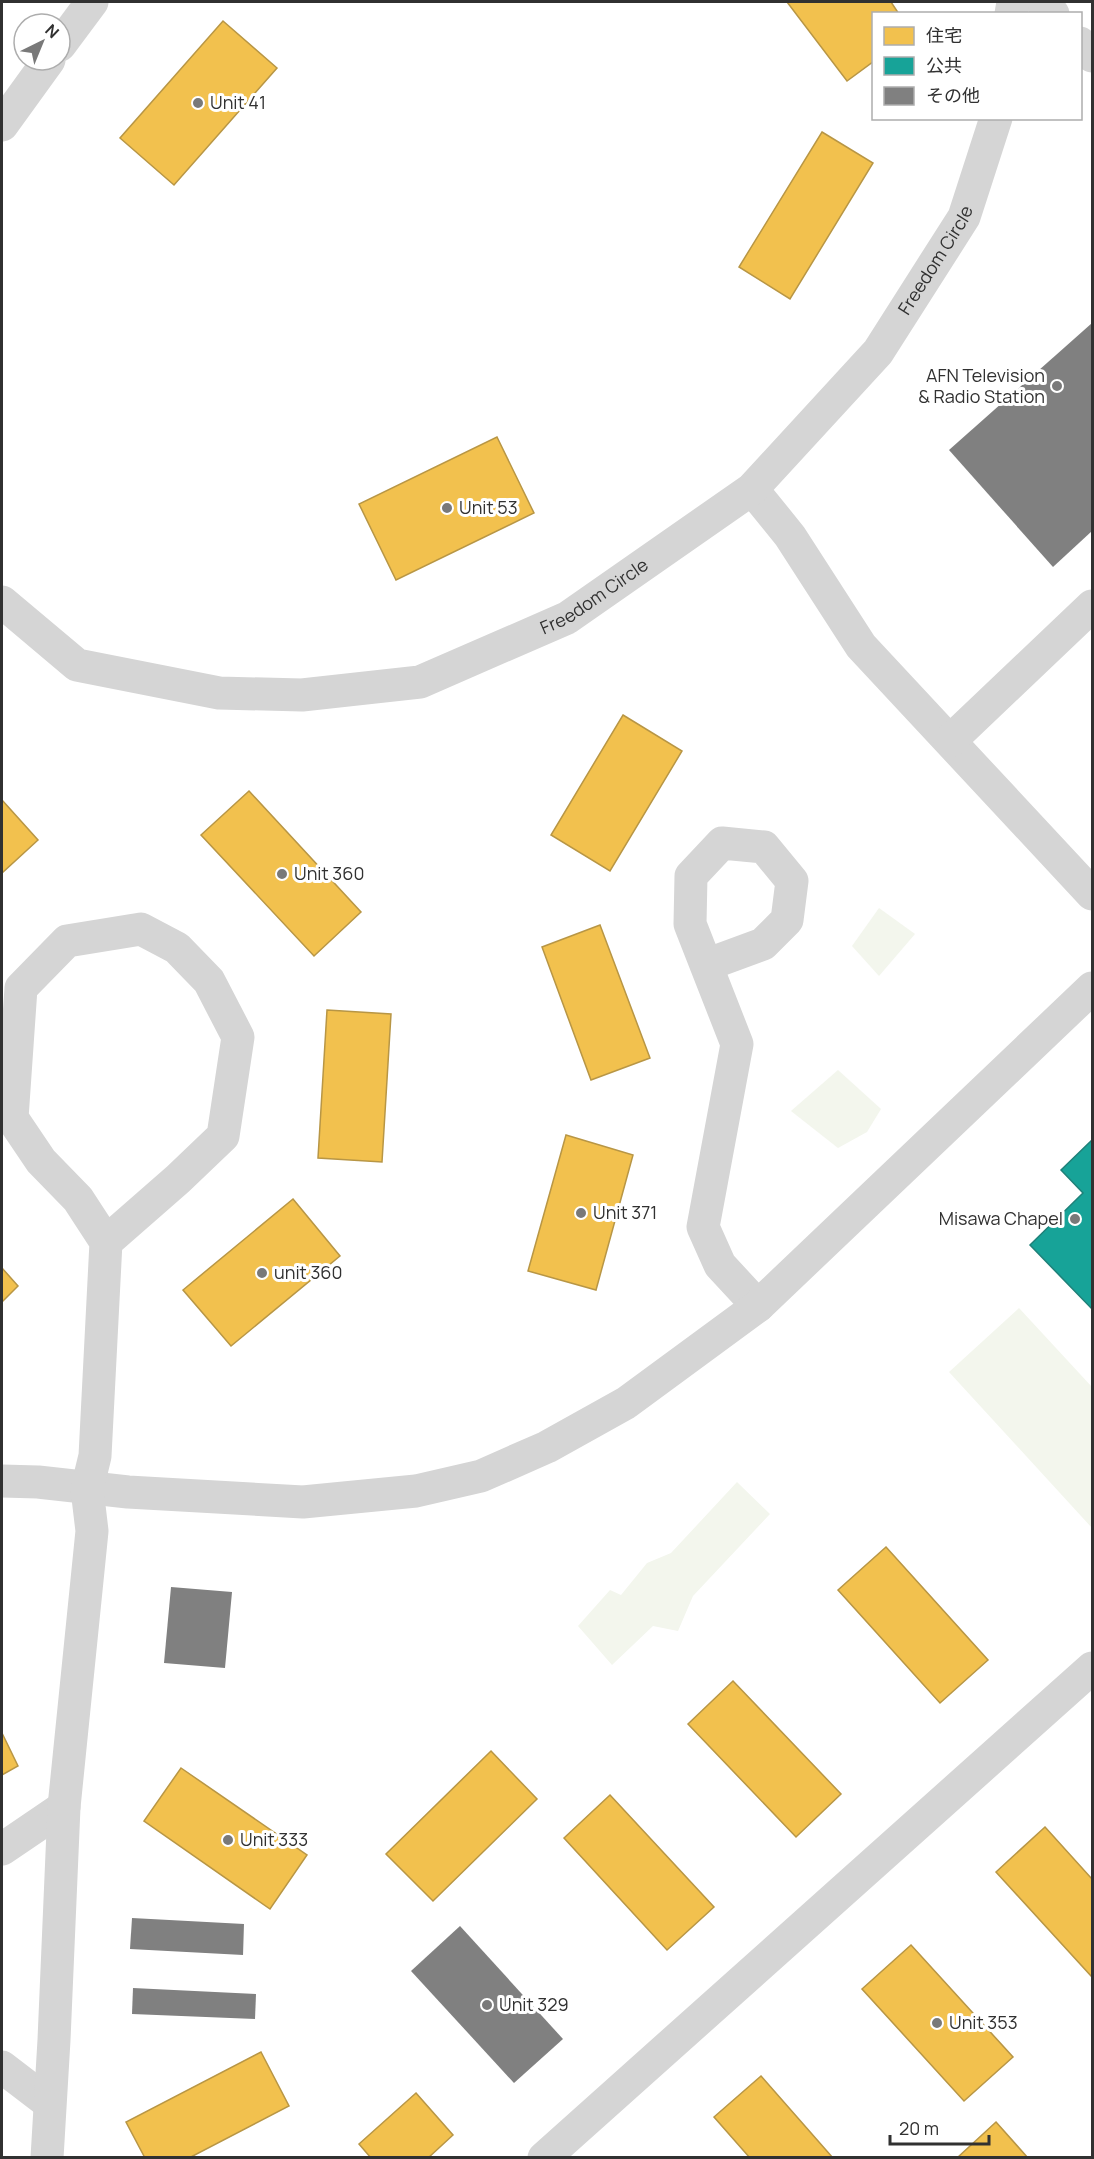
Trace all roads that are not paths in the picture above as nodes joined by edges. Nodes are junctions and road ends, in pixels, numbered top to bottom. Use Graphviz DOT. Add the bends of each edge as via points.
graph roads {
  1 [pos="92,2"];
  2 [pos="72,29"];
  3 [pos="40,72"];
  4 [pos="995,120"];
  5 [pos="2,125"];
  6 [pos="752,489"];
  7 [pos="2,602"];
  8 [pos="1092,606"];
  9 [pos="950,741"];
  10 [pos="1092,894"];
  11 [pos="706,965"];
  12 [pos="1092,988"];
  13 [pos="106,1242"];
  14 [pos="759,1306"];
  15 [pos="2,1481"];
  16 [pos="87,1489"];
  17 [pos="1092,1668"];
  18 [pos="63,1807"];
  19 [pos="2,1849"];
  20 [pos="2,2067"];
  21 [pos="49,2103"];
  22 [pos="46,2157"];
  23 [pos="544,2157"];
  1 -- 2 [label="street"];
  3 -- 5 [label="street"];
  4 -- 6 [label="street, Freedom Circle" via="964,217 878,352"];
  6 -- 7 [label="street, Freedom Circle" via="567,618 420,682 302,695 219,693 77,665"];
  6 -- 9 [label="street" via="790,536 861,646"];
  8 -- 9 [label="street"];
  9 -- 10 [label="street"];
  11 -- 14 [label="street" via="737,1044 703,1227 720,1265"];
  12 -- 14 [label="street"];
  13 -- 13 [label="street" via="78,1199 41,1161 12,1118 21,988 67,941 141,929 177,948 209,981 238,1037 223,1136"];
  13 -- 16 [label="street" via="95,1456"];
  14 -- 16 [label="street" via="626,1403 547,1448 482,1476 416,1491 303,1502"];
  15 -- 16 [label="street"];
  16 -- 18 [label="street" via="92,1531"];
  17 -- 23 [label="street"];
  18 -- 19 [label="street"];
  18 -- 21 [label="street"];
  20 -- 21 [label="street"];
  21 -- 22 [label="street"];
}
